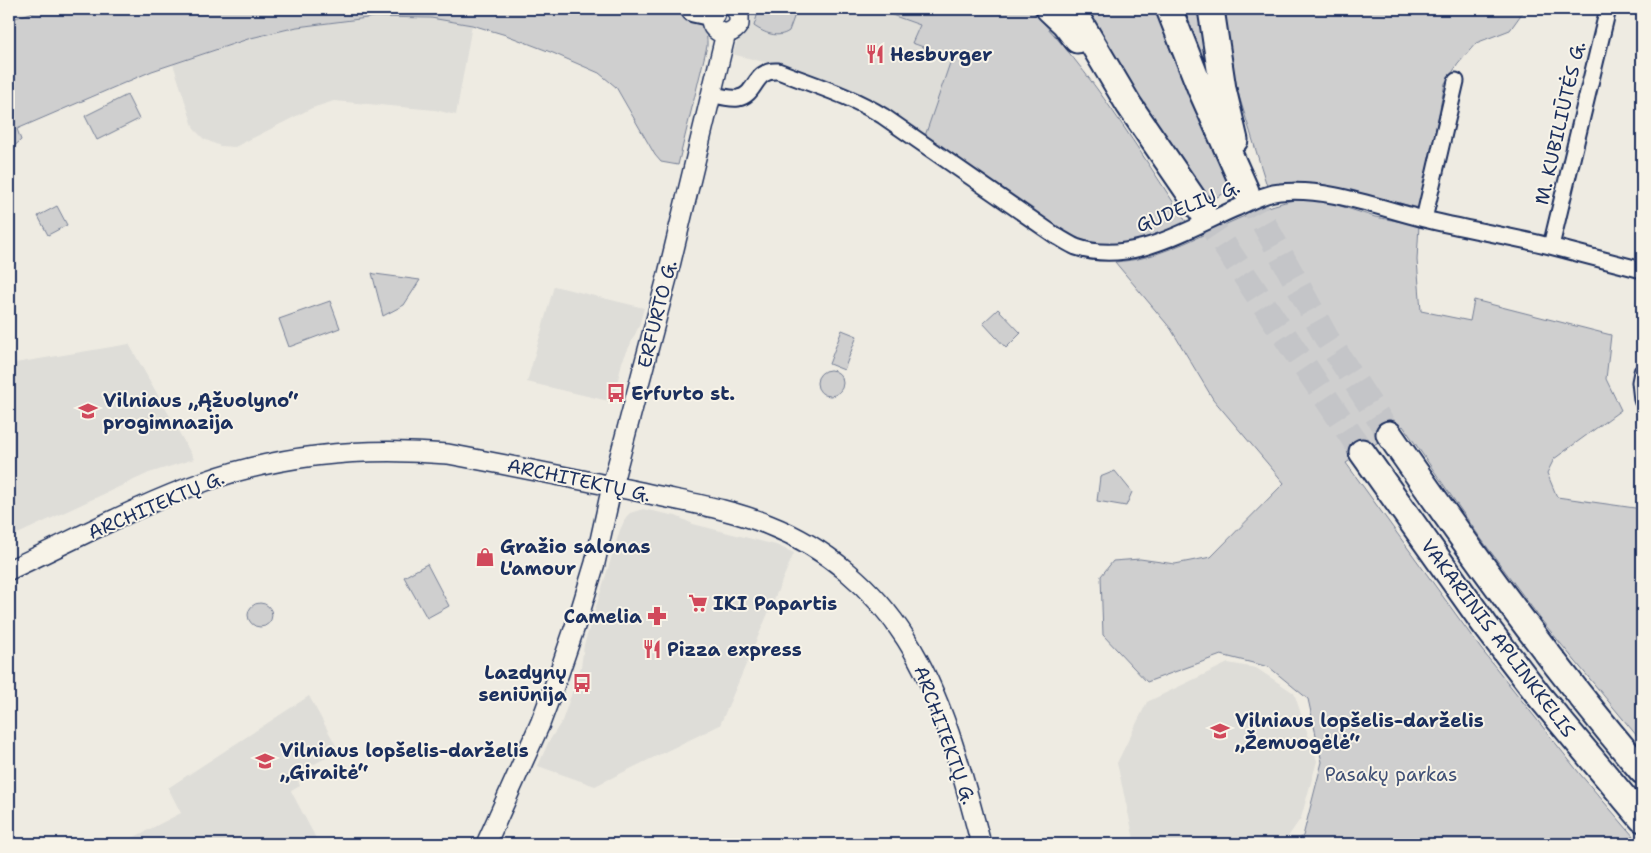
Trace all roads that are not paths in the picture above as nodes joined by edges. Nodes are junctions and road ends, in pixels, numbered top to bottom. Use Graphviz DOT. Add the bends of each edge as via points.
graph roads {
  1 [pos="1049,9"];
  2 [pos="1072,9"];
  3 [pos="1169,9"];
  4 [pos="1211,9"];
  5 [pos="1608,9"];
  6 [pos="723,10"];
  7 [pos="1456,81"];
  8 [pos="711,94"];
  9 [pos="1129,105"];
  10 [pos="1203,213"];
  11 [pos="1424,219"];
  12 [pos="1551,246"];
  13 [pos="1642,270"];
  14 [pos="1642,372"];
  15 [pos="1642,400"];
  16 [pos="1389,434"];
  17 [pos="1362,452"];
  18 [pos="612,486"];
  19 [pos="9,570"];
  20 [pos="1642,771"];
  21 [pos="1642,819"];
  22 [pos="486,844"];
  23 [pos="981,844"];
  1 -- 9 [label="highway" via="1064,23"];
  2 -- 9 [label="highway"];
  3 -- 4 [label="highway" via="1246,191"];
  5 -- 12 [label="street, M. KUBILIŪTĖS G."];
  6 -- 8 [label="street, ERFURTO G." via="711,19 715,29 726,34"];
  7 -- 11 [label="street"];
  8 -- 11 [label="street, GUDELIŲ G." via="728,98 744,96 762,75 778,71 847,97 883,116 1056,236 1094,251 1113,252 1165,241 1277,192 1301,190 1323,193"];
  8 -- 18 [label="street, ERFURTO G."];
  9 -- 10 [label="highway"];
  11 -- 12 [label="street, GUDELIŲ G."];
  12 -- 13 [label="street, GUDELIŲ G."];
  14 -- 15 [label="street"];
  16 -- 20 [label="highway, VAKARINIS APLINKKELIS" via="1512,607"];
  17 -- 21 [label="highway, VAKARINIS APLINKKELIS" via="1430,550 1540,697"];
  18 -- 19 [label="street, ARCHITEKTŲ G." via="448,454 394,450 326,454 261,466 206,481"];
  18 -- 22 [label="street, ERFURTO G." via="595,563 558,676"];
  18 -- 23 [label="street, ARCHITEKTŲ G." via="714,508 769,525 825,555 869,591 906,639 932,690 964,780"];
}
